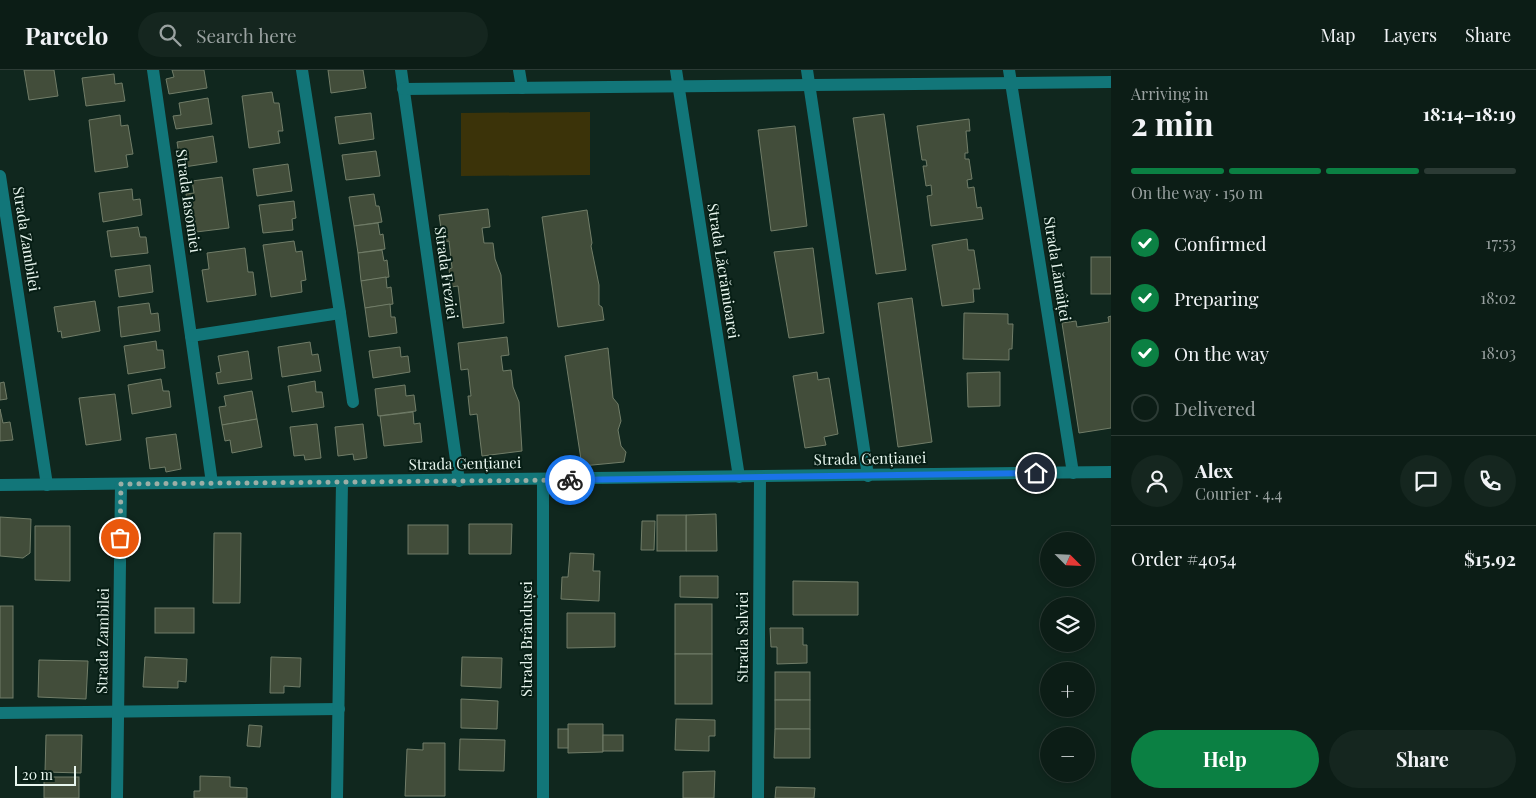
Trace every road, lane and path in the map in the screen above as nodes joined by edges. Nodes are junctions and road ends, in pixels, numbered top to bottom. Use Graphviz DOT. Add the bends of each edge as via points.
graph roads {
  1 [pos="153,70"];
  2 [pos="302,70"];
  3 [pos="401,70"];
  4 [pos="519,70"];
  5 [pos="676,70"];
  6 [pos="808,70"];
  7 [pos="1010,76"];
  8 [pos="1111,82"];
  9 [pos="810,85"];
  10 [pos="678,86"];
  11 [pos="522,88"];
  12 [pos="403,89"];
  13 [pos="0,176"];
  14 [pos="340,313"];
  15 [pos="191,336"];
  16 [pos="353,402"];
  17 [pos="1111,472"];
  18 [pos="1073,473"];
  19 [pos="868,476"];
  20 [pos="739,477"];
  21 [pos="760,477"];
  22 [pos="543,480"];
  23 [pos="459,481"];
  24 [pos="342,482"];
  25 [pos="212,483"];
  26 [pos="121,484"];
  27 [pos="0,485"];
  28 [pos="47,485"];
  29 [pos="338,709"];
  30 [pos="118,712"];
  31 [pos="0,713"];
  32 [pos="117,798"];
  33 [pos="337,798"];
  34 [pos="543,798"];
  35 [pos="758,798"];
  1 -- 15 [label="street, Strada Iasomiei"];
  2 -- 14 [label="street"];
  3 -- 12 [label="street, Strada Freziei"];
  4 -- 11 [label="street"];
  5 -- 10 [label="street, Strada Lăcrămioarei"];
  6 -- 9 [label="street"];
  7 -- 8 [label="street"];
  7 -- 9 [label="street"];
  7 -- 18 [label="street, Strada Lămâiței"];
  9 -- 10 [label="street"];
  9 -- 19 [label="street"];
  10 -- 11 [label="street"];
  10 -- 20 [label="street, Strada Lăcrămioarei"];
  11 -- 12 [label="street"];
  12 -- 23 [label="street, Strada Freziei"];
  13 -- 28 [label="street, Strada Zambilei"];
  14 -- 15 [label="street"];
  14 -- 16 [label="street"];
  15 -- 25 [label="street, Strada Iasomiei"];
  17 -- 18 [label="street, Strada Gențianei"];
  18 -- 19 [label="street, Strada Gențianei"];
  19 -- 21 [label="street, Strada Gențianei"];
  20 -- 21 [label="street, Strada Gențianei"];
  20 -- 22 [label="street, Strada Gențianei"];
  21 -- 35 [label="street, Strada Salviei"];
  22 -- 23 [label="street, Strada Gențianei"];
  22 -- 34 [label="street, Strada Brândușei"];
  23 -- 24 [label="street, Strada Gențianei"];
  24 -- 25 [label="street, Strada Gențianei"];
  24 -- 29 [label="street"];
  25 -- 26 [label="street, Strada Gențianei"];
  26 -- 28 [label="street, Strada Gențianei"];
  26 -- 30 [label="street, Strada Zambilei"];
  27 -- 28 [label="street, Strada Gențianei"];
  29 -- 30 [label="street"];
  29 -- 33 [label="street"];
  30 -- 31 [label="street"];
  30 -- 32 [label="street, Strada Zambilei"];
}
